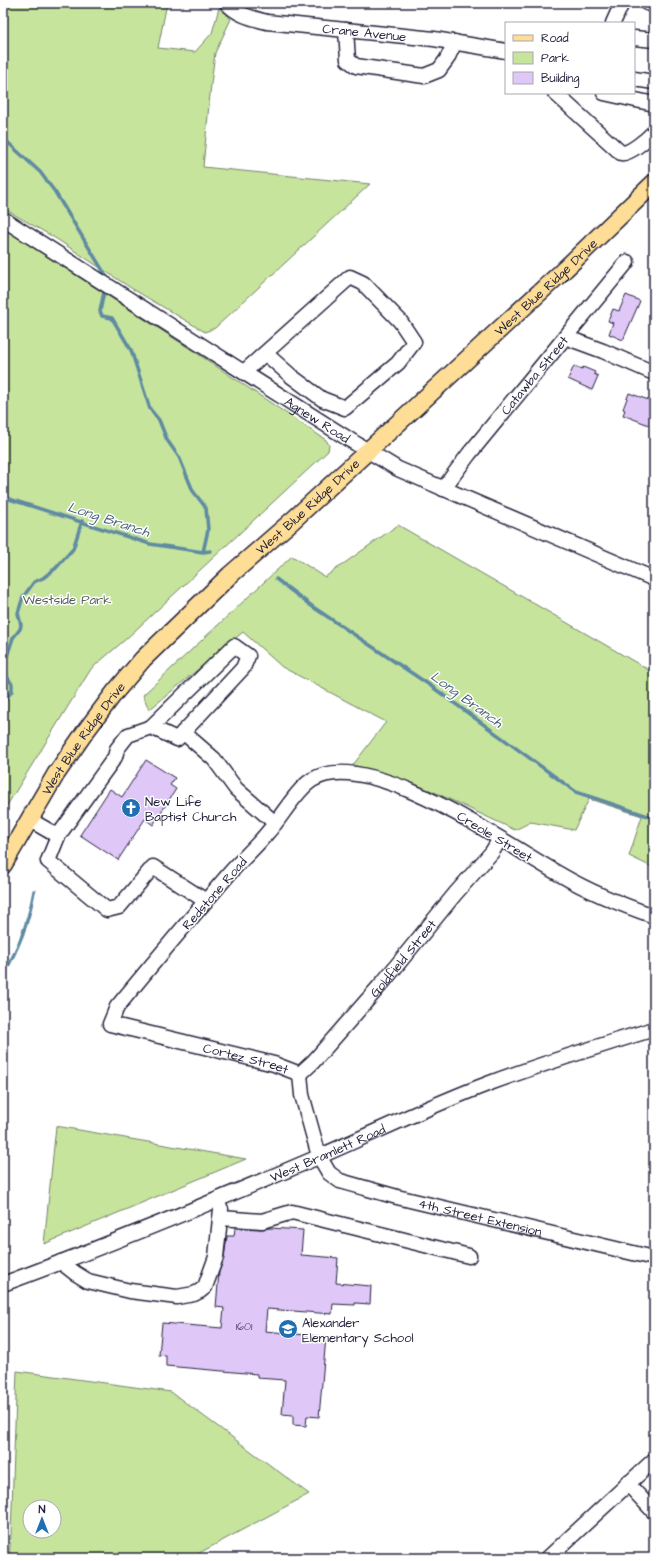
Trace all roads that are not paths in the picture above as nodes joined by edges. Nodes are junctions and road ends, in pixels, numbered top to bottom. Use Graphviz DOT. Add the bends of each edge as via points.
graph roads {
  1 [pos="227,3"];
  2 [pos="622,3"];
  3 [pos="647,3"];
  4 [pos="654,5"];
  5 [pos="613,22"];
  6 [pos="346,30"];
  7 [pos="635,38"];
  8 [pos="654,40"];
  9 [pos="455,42"];
  10 [pos="505,51"];
  11 [pos="635,78"];
  12 [pos="654,82"];
  13 [pos="556,94"];
  14 [pos="609,94"];
  15 [pos="654,104"];
  16 [pos="654,132"];
  17 [pos="654,183"];
  18 [pos="3,219"];
  19 [pos="628,262"];
  20 [pos="565,337"];
  21 [pos="265,353"];
  22 [pos="244,372"];
  23 [pos="654,373"];
  24 [pos="367,450"];
  25 [pos="443,489"];
  26 [pos="654,579"];
  27 [pos="151,727"];
  28 [pos="183,732"];
  29 [pos="330,773"];
  30 [pos="30,820"];
  31 [pos="275,823"];
  32 [pos="58,836"];
  33 [pos="500,839"];
  34 [pos="3,865"];
  35 [pos="206,901"];
  36 [pos="654,916"];
  37 [pos="110,1024"];
  38 [pos="654,1030"];
  39 [pos="300,1074"];
  40 [pos="319,1156"];
  41 [pos="220,1198"];
  42 [pos="221,1218"];
  43 [pos="469,1256"];
  44 [pos="654,1258"];
  45 [pos="61,1262"];
  46 [pos="3,1284"];
  47 [pos="654,1460"];
  48 [pos="628,1484"];
  49 [pos="654,1512"];
  50 [pos="548,1558"];
  1 -- 6 [label="street, Crane Avenue" via="248,18"];
  2 -- 5 [label="street"];
  3 -- 4 [label="street"];
  6 -- 9 [label="street, Crane Avenue"];
  6 -- 9 [label="street" via="348,60 356,66 424,76 439,70 448,59"];
  7 -- 8 [label="street"];
  9 -- 10 [label="street, Crane Avenue"];
  11 -- 12 [label="street"];
  13 -- 16 [label="street" via="621,153 626,153"];
  14 -- 15 [label="street"];
  17 -- 24 [label="main road, West Blue Ridge Drive" via="565,269"];
  18 -- 22 [label="street, Agnew Road"];
  19 -- 20 [label="street, Catawba Street"];
  20 -- 23 [label="street"];
  20 -- 25 [label="street, Catawba Street"];
  21 -- 21 [label="street" via="350,276 363,283 400,321 414,342 398,363 345,408 322,399"];
  21 -- 22 [label="street"];
  22 -- 24 [label="street, Agnew Road"];
  24 -- 25 [label="street, Agnew Road" via="398,469"];
  24 -- 30 [label="main road, West Blue Ridge Drive" via="230,575 143,659 85,732 56,774"];
  25 -- 26 [label="street, Agnew Road"];
  27 -- 28 [label="street" via="177,739"];
  27 -- 28 [label="street" via="234,646 248,656 243,668"];
  27 -- 32 [label="street" via="128,735 117,749 116,757"];
  28 -- 31 [label="street" via="214,759 236,789"];
  29 -- 31 [label="street, Redstone Road" via="307,784"];
  29 -- 33 [label="street, Creole Street" via="365,776 417,793 445,806"];
  30 -- 32 [label="street"];
  30 -- 34 [label="main road, West Blue Ridge Drive"];
  31 -- 35 [label="street, Redstone Road"];
  32 -- 35 [label="street" via="48,861 107,910 119,907 153,867"];
  33 -- 36 [label="street, Creole Street" via="587,889"];
  33 -- 39 [label="street, Goldfield Street" via="492,852 384,981"];
  35 -- 37 [label="street, Redstone Road" via="117,1007"];
  37 -- 39 [label="street, Cortez Street" via="274,1064"];
  38 -- 40 [label="street, West Bramlett Road" via="491,1083 415,1113"];
  39 -- 40 [label="street, Cortez Street" via="302,1095"];
  40 -- 41 [label="street, West Bramlett Road"];
  40 -- 44 [label="street, 4th Street Extension" via="328,1173 340,1181"];
  41 -- 42 [label="street"];
  41 -- 45 [label="street, West Bramlett Road"];
  42 -- 43 [label="street" via="262,1221 292,1212"];
  42 -- 45 [label="street" via="216,1257 205,1287 184,1297 130,1291 88,1281"];
  45 -- 46 [label="street, West Bramlett Road"];
  47 -- 48 [label="street"];
  48 -- 49 [label="street"];
  48 -- 50 [label="street"];
}
